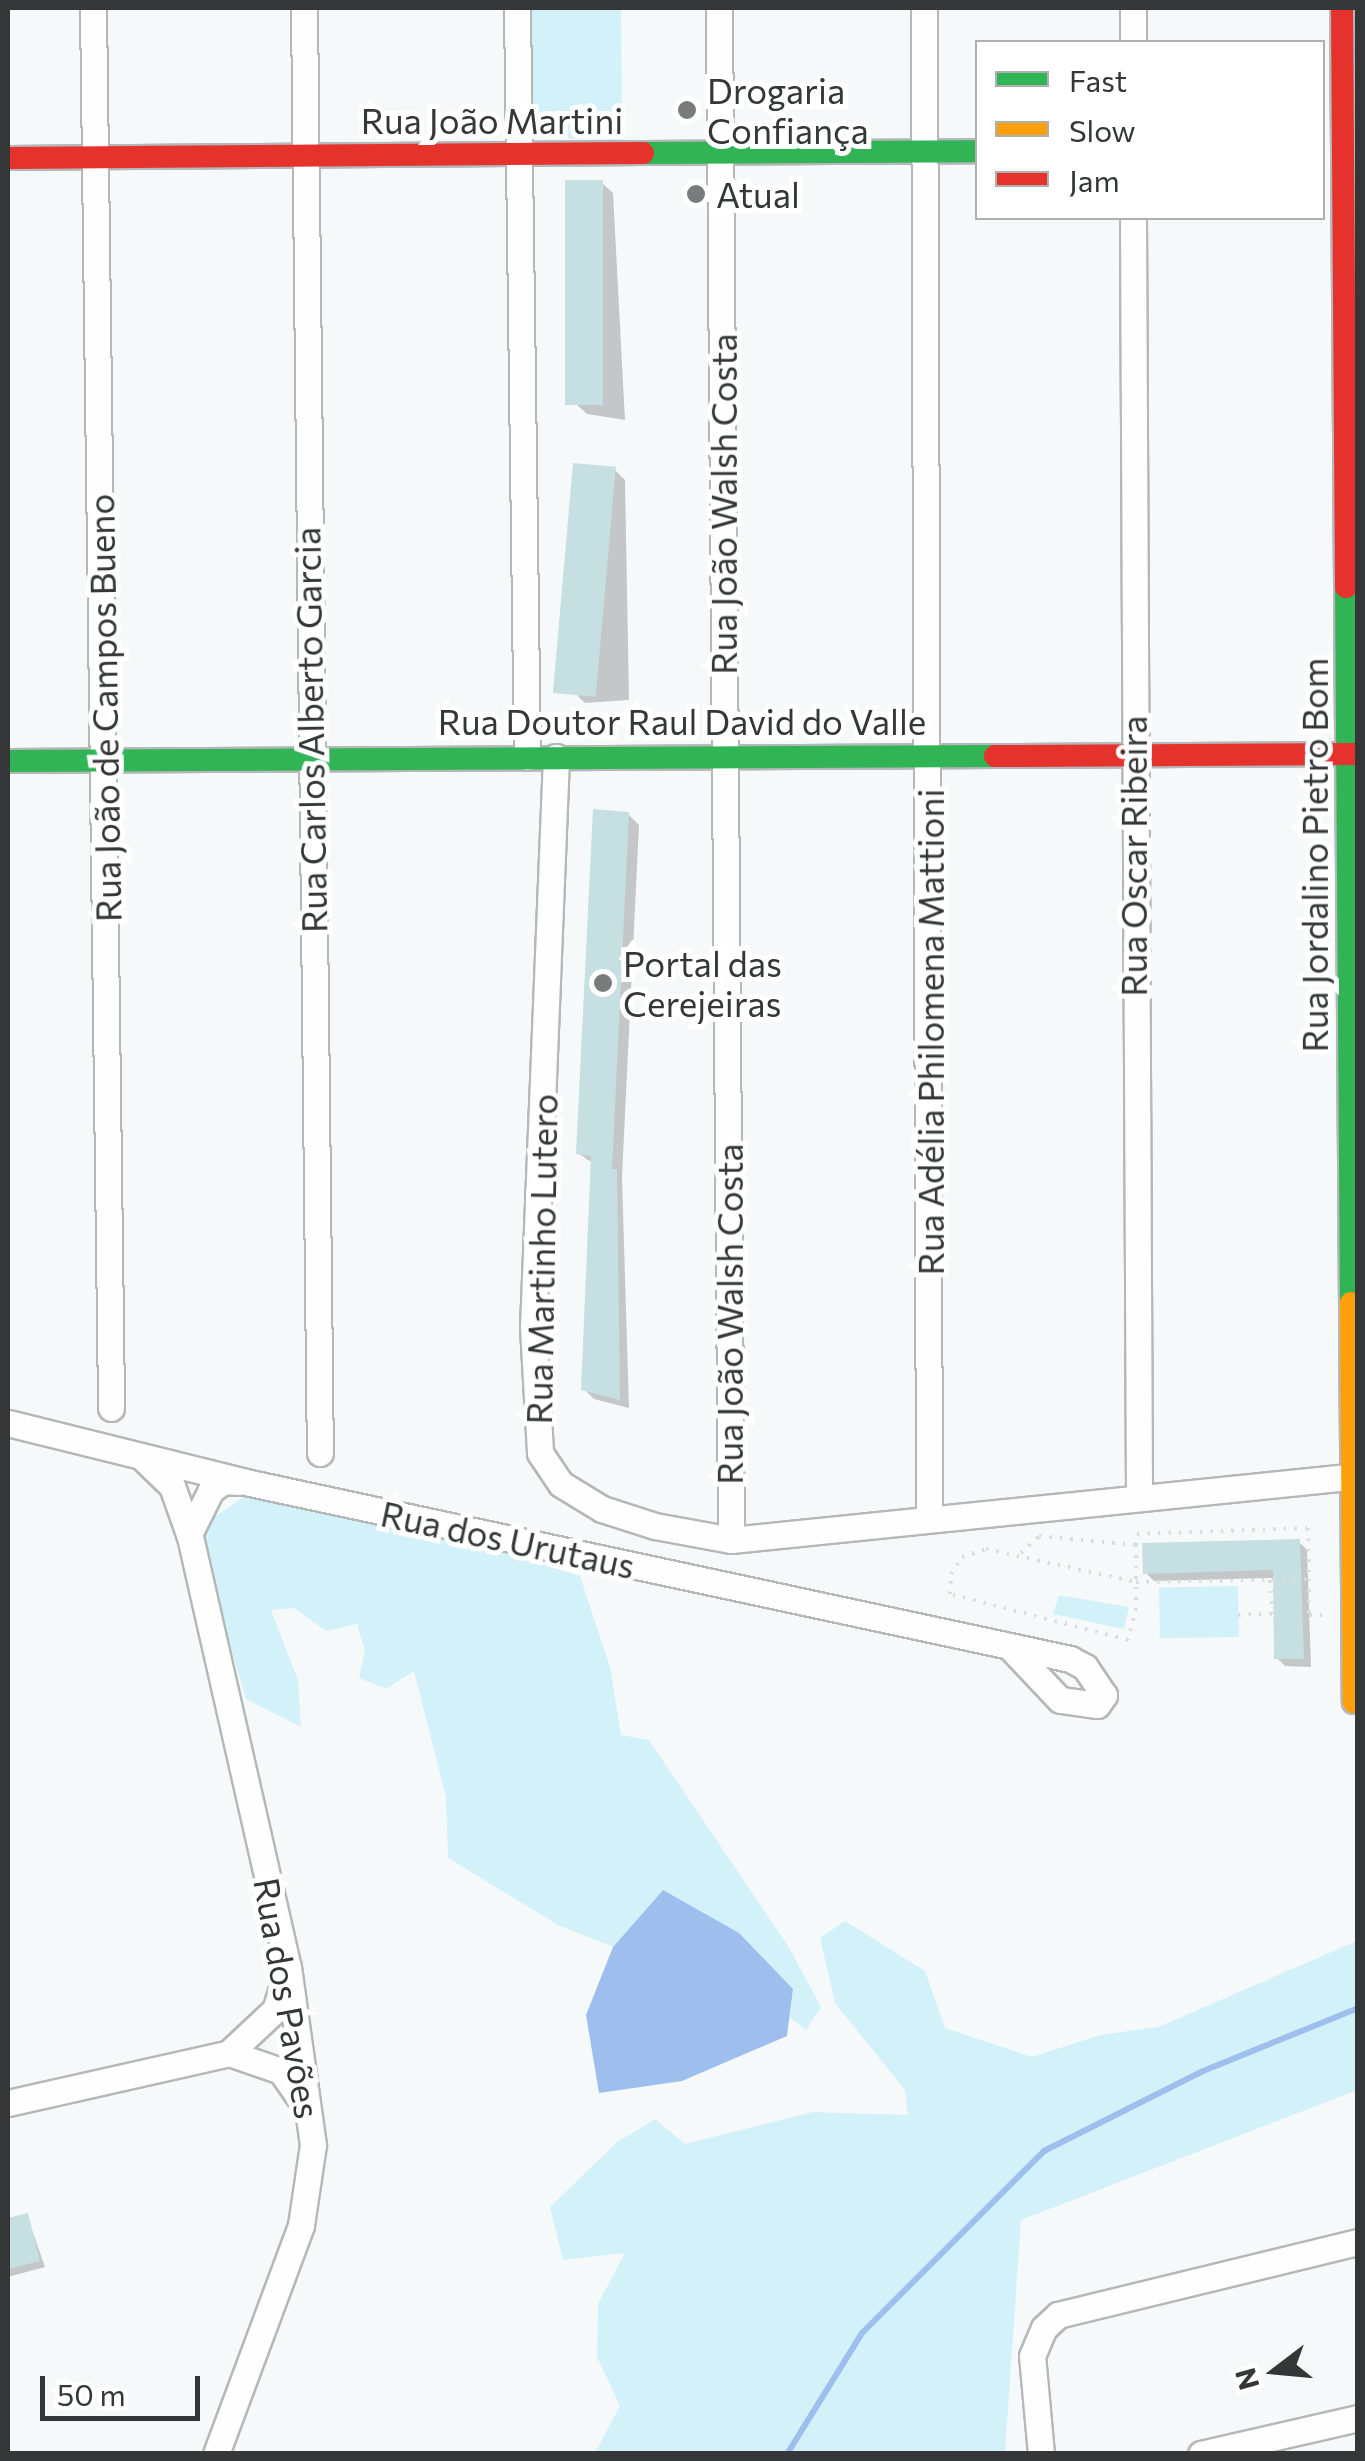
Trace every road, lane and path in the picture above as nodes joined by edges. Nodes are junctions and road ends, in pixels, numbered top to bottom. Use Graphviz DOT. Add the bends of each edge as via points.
graph roads {
  1 [pos="93,8"];
  2 [pos="304,8"];
  3 [pos="518,8"];
  4 [pos="719,8"];
  5 [pos="924,8"];
  6 [pos="1133,8"];
  7 [pos="1342,8"];
  8 [pos="1133,40"];
  9 [pos="1341,149"];
  10 [pos="975,151"];
  11 [pos="720,153"];
  12 [pos="925,153"];
  13 [pos="518,155"];
  14 [pos="302,156"];
  15 [pos="8,158"];
  16 [pos="94,158"];
  17 [pos="1133,220"];
  18 [pos="1131,752"];
  19 [pos="930,754"];
  20 [pos="1353,754"];
  21 [pos="724,756"];
  22 [pos="528,757"];
  23 [pos="556,757"];
  24 [pos="310,759"];
  25 [pos="106,760"];
  26 [pos="8,761"];
  27 [pos="111,1408"];
  28 [pos="8,1423"];
  29 [pos="129,1452"];
  30 [pos="320,1452"];
  31 [pos="1355,1476"];
  32 [pos="250,1483"];
  33 [pos="1139,1494"];
  34 [pos="928,1516"];
  35 [pos="188,1534"];
  36 [pos="731,1540"];
  37 [pos="1136,1545"];
  38 [pos="1021,1553"];
  39 [pos="1270,1579"];
  40 [pos="1309,1579"];
  41 [pos="1136,1582"];
  42 [pos="1238,1615"];
  43 [pos="1328,1615"];
  44 [pos="1010,1648"];
  45 [pos="1354,1702"];
  46 [pos="288,1968"];
  47 [pos="229,2053"];
  48 [pos="8,2103"];
  49 [pos="312,2118"];
  50 [pos="1358,2242"];
  51 [pos="1358,2418"];
  52 [pos="216,2454"];
  53 [pos="1041,2454"];
  54 [pos="1201,2454"];
  1 -- 16 [label="street, Rua João de Campos Bueno"];
  2 -- 14 [label="street, Rua Carlos Alberto Garcia"];
  3 -- 13 [label="street"];
  4 -- 11 [label="street, Rua João Walsh Costa"];
  5 -- 12 [label="street, Rua Adélia Philomena Mattioni"];
  6 -- 8 [label="street"];
  7 -- 9 [label="street, Rua Jordalino Pietro Bom"];
  9 -- 20 [label="street, Rua Jordalino Pietro Bom"];
  10 -- 12 [label="street, Rua João Martini"];
  11 -- 12 [label="street, Rua João Martini"];
  11 -- 13 [label="street, Rua João Martini"];
  11 -- 21 [label="street, Rua João Walsh Costa"];
  12 -- 19 [label="street, Rua Adélia Philomena Mattioni"];
  13 -- 14 [label="street, Rua João Martini"];
  13 -- 22 [label="street"];
  14 -- 16 [label="street, Rua João Martini"];
  14 -- 24 [label="street, Rua Carlos Alberto Garcia"];
  15 -- 16 [label="street, Rua João Martini"];
  16 -- 25 [label="street, Rua João de Campos Bueno"];
  17 -- 18 [label="street, Rua Oscar Ribeira"];
  18 -- 19 [label="street, Rua Doutor Raul David do Valle"];
  18 -- 20 [label="street, Rua Doutor Raul David do Valle"];
  18 -- 33 [label="street, Rua Oscar Ribeira"];
  19 -- 21 [label="street, Rua Doutor Raul David do Valle"];
  19 -- 34 [label="street, Rua Adélia Philomena Mattioni"];
  20 -- 31 [label="street, Rua Jordalino Pietro Bom"];
  21 -- 23 [label="street, Rua Doutor Raul David do Valle"];
  21 -- 36 [label="street, Rua João Walsh Costa"];
  22 -- 23 [label="street, Rua Doutor Raul David do Valle"];
  22 -- 24 [label="street, Rua Doutor Raul David do Valle"];
  23 -- 36 [label="street, Rua Martinho Lutero" via="533,1327 540,1453 561,1484 602,1509"];
  24 -- 25 [label="street, Rua Doutor Raul David do Valle"];
  24 -- 30 [label="street, Rua Carlos Alberto Garcia"];
  25 -- 26 [label="street, Rua Doutor Raul David do Valle"];
  25 -- 27 [label="street, Rua João de Campos Bueno"];
  28 -- 29 [label="street, Rua dos Urutaus"];
  29 -- 32 [label="street, Rua dos Urutaus"];
  29 -- 35 [label="street, Rua dos Pavões" via="158,1466"];
  31 -- 33 [label="street, Rua Martinho Lutero"];
  31 -- 45 [label="street, Rua Jordalino Pietro Bom"];
  32 -- 35 [label="street" via="224,1481 211,1490"];
  32 -- 44 [label="street, Rua dos Urutaus"];
  33 -- 34 [label="street, Rua Martinho Lutero"];
  34 -- 36 [label="street, Rua Martinho Lutero"];
  35 -- 46 [label="street, Rua dos Pavões"];
  37 -- 38 [label="path" via="1040,1536"];
  37 -- 40 [label="path" via="1137,1534 1308,1528"];
  37 -- 41 [label="path"];
  38 -- 41 [label="path"];
  38 -- 41 [label="path" via="986,1549 962,1556 951,1574 950,1594 1128,1640"];
  39 -- 40 [label="path"];
  39 -- 41 [label="path"];
  39 -- 42 [label="path" via="1274,1614"];
  40 -- 43 [label="path" via="1309,1615"];
  46 -- 47 [label="street" via="275,2010"];
  46 -- 49 [label="street, Rua dos Pavões"];
  47 -- 48 [label="street"];
  47 -- 49 [label="street" via="281,2071"];
  49 -- 52 [label="street, Rua dos Pavões" via="301,2226"];
  50 -- 53 [label="street" via="1077,2307 1044,2328 1032,2366"];
  51 -- 54 [label="street"];
}
